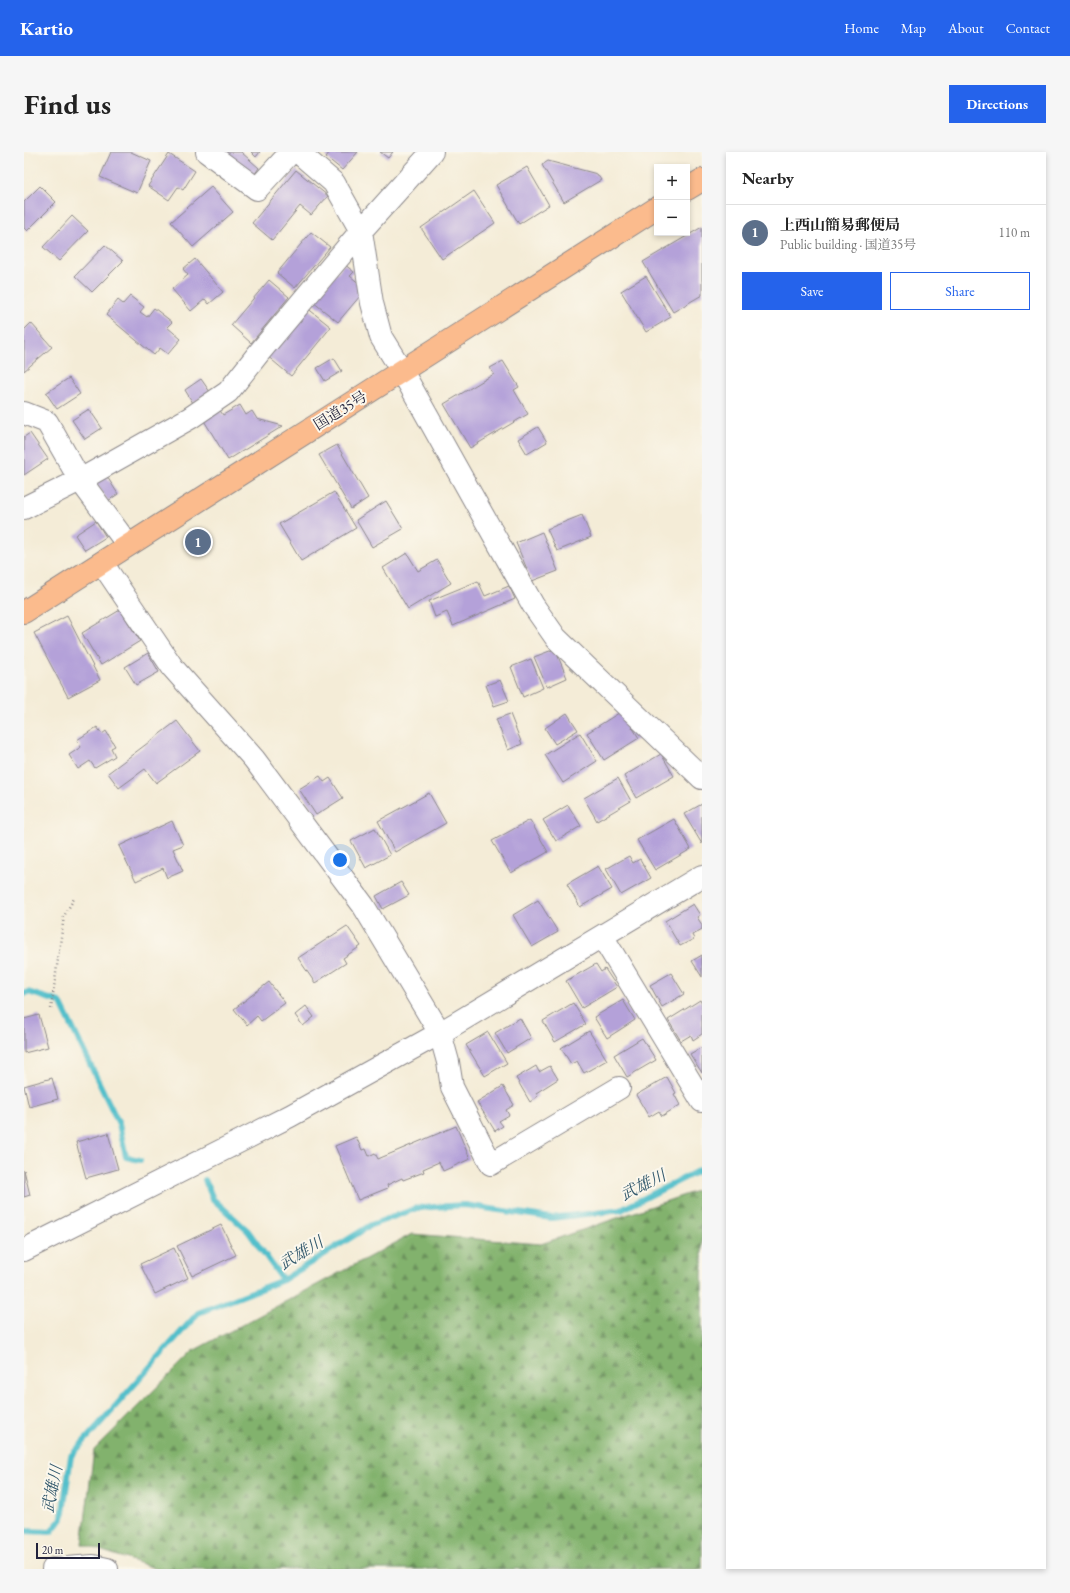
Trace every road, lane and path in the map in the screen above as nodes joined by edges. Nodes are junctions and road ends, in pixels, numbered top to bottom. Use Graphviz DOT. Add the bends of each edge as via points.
graph roads {
  1 [pos="207,152"];
  2 [pos="291,152"];
  3 [pos="298,152"];
  4 [pos="432,152"];
  5 [pos="702,180"];
  6 [pos="690,187"];
  7 [pos="654,210"];
  8 [pos="361,231"];
  9 [pos="402,371"];
  10 [pos="24,412"];
  11 [pos="80,480"];
  12 [pos="24,508"];
  13 [pos="128,545"];
  14 [pos="102,563"];
  15 [pos="24,612"];
  16 [pos="702,778"];
  17 [pos="702,877"];
  18 [pos="75,897"];
  19 [pos="602,936"];
  20 [pos="51,1009"];
  21 [pos="440,1033"];
  22 [pos="619,1088"];
  23 [pos="702,1100"];
  24 [pos="24,1250"];
  25 [pos="53,1569"];
  26 [pos="107,1569"];
  1 -- 2 [label="street" via="256,189"];
  3 -- 8 [label="street" via="334,183"];
  4 -- 8 [label="street"];
  5 -- 6 [label="highway"];
  7 -- 9 [label="highway, 国道35号"];
  8 -- 9 [label="street" via="372,303 381,336"];
  8 -- 11 [label="street" via="228,392 190,418"];
  9 -- 13 [label="highway, 国道35号"];
  9 -- 16 [label="street" via="533,606 556,638"];
  10 -- 11 [label="street" via="47,422"];
  11 -- 12 [label="street"];
  11 -- 13 [label="street"];
  13 -- 14 [label="highway, 国道35号"];
  14 -- 15 [label="highway, 国道35号"];
  14 -- 21 [label="street" via="173,668 254,759 363,905"];
  17 -- 19 [label="street"];
  18 -- 20 [label="path" via="64,916"];
  19 -- 21 [label="street"];
  19 -- 23 [label="street"];
  21 -- 22 [label="street" via="452,1086 491,1164"];
  21 -- 24 [label="street" via="290,1116"];
  25 -- 26 [label="street" via="93,1566"];
}
